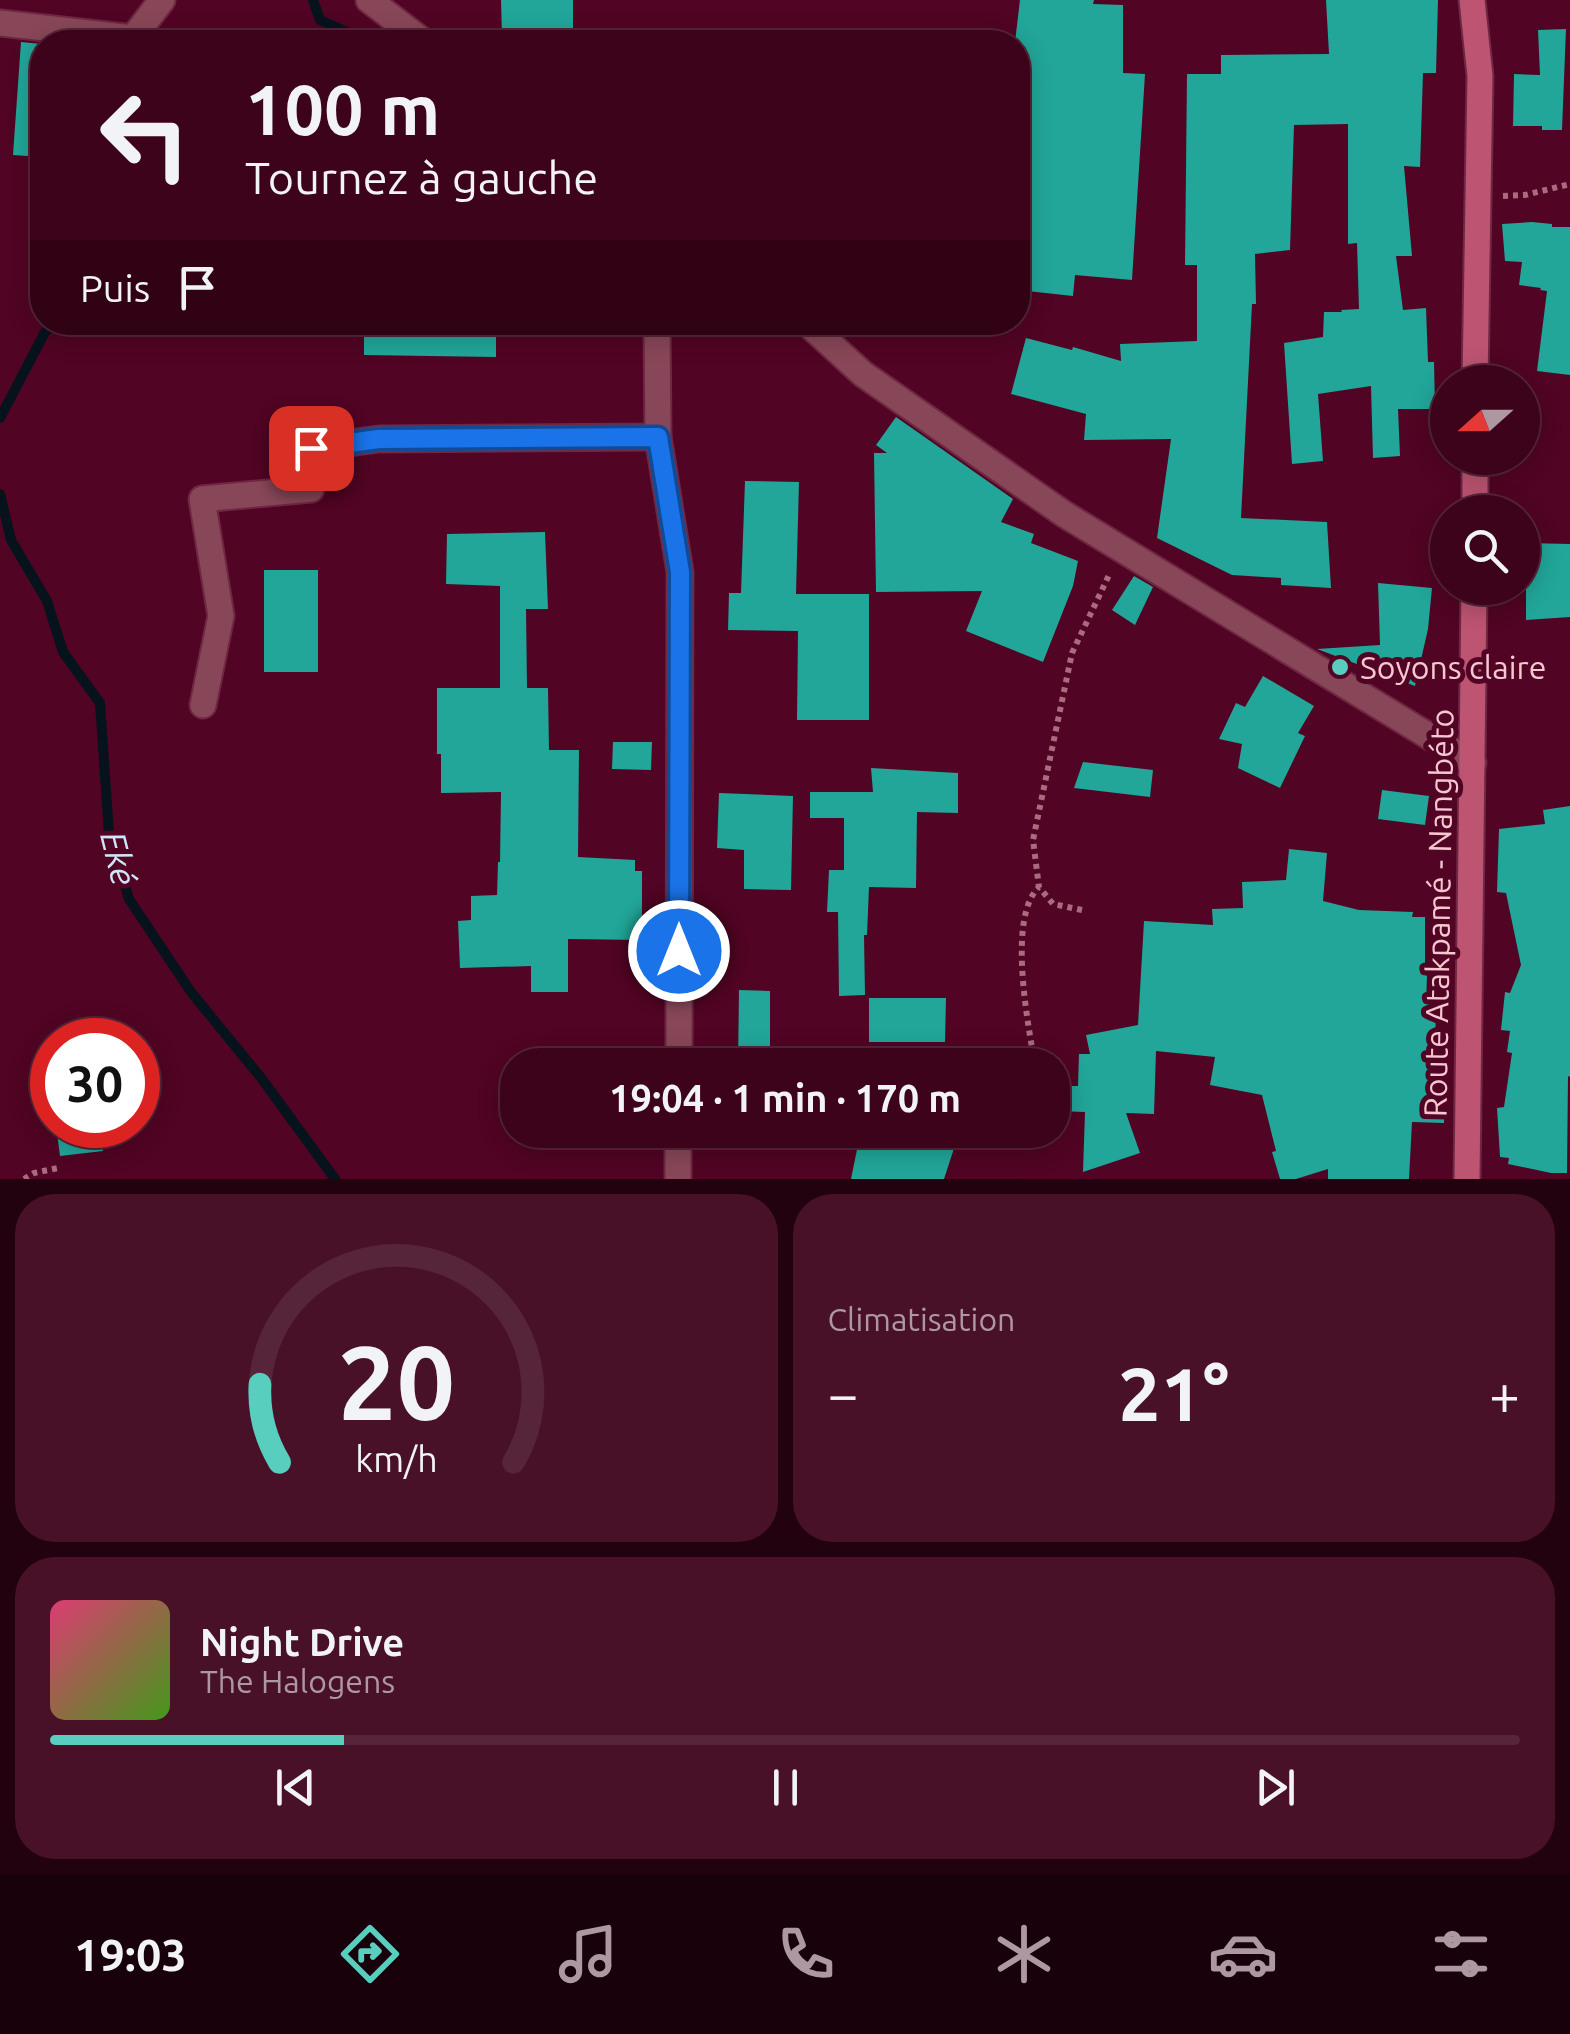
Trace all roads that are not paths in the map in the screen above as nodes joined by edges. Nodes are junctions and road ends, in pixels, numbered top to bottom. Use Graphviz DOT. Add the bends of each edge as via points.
graph roads {
  1 [pos="162,0"];
  2 [pos="369,0"];
  3 [pos="1472,0"];
  4 [pos="0,23"];
  5 [pos="62,30"];
  6 [pos="139,30"];
  7 [pos="408,30"];
  8 [pos="657,335"];
  9 [pos="820,335"];
  10 [pos="1476,365"];
  11 [pos="658,437"];
  12 [pos="1474,605"];
  13 [pos="203,704"];
  14 [pos="1473,763"];
  15 [pos="679,1048"];
  16 [pos="678,1148"];
  17 [pos="678,1179"];
  18 [pos="1467,1179"];
  1 -- 6 [label="street"];
  2 -- 7 [label="street"];
  3 -- 10 [label="main road" via="1480,76"];
  4 -- 5 [label="street"];
  8 -- 11 [label="street"];
  9 -- 14 [label="street" via="863,374 1064,514"];
  11 -- 13 [label="street" via="362,441 311,448 311,489 202,499 221,616"];
  11 -- 15 [label="street" via="680,572"];
  12 -- 14 [label="main road, Route Atakpamé - Nangbéto"];
  14 -- 18 [label="main road, Route Atakpamé - Nangbéto"];
  16 -- 17 [label="street"];
}
